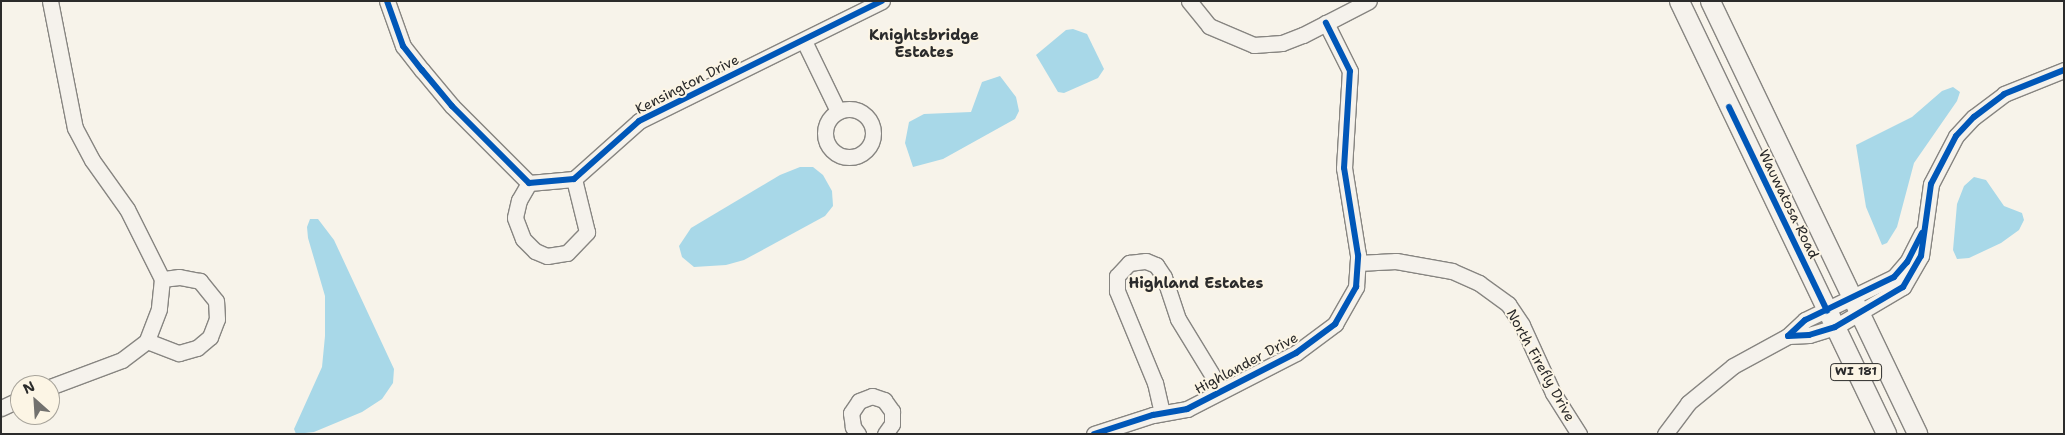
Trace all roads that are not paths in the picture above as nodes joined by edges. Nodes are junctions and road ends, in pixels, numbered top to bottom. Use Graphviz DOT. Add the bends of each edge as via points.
graph roads {
  1 [pos="50,1"];
  2 [pos="387,1"];
  3 [pos="882,1"];
  4 [pos="1189,1"];
  5 [pos="1369,1"];
  6 [pos="1679,1"];
  7 [pos="1710,1"];
  8 [pos="1326,23"];
  9 [pos="804,41"];
  10 [pos="2064,70"];
  11 [pos="838,111"];
  12 [pos="574,179"];
  13 [pos="529,182"];
  14 [pos="1358,263"];
  15 [pos="162,279"];
  16 [pos="1856,307"];
  17 [pos="1831,319"];
  18 [pos="147,341"];
  19 [pos="60,382"];
  20 [pos="1222,390"];
  21 [pos="1162,413"];
  22 [pos="858,434"];
  23 [pos="885,434"];
  24 [pos="1094,434"];
  25 [pos="1580,434"];
  26 [pos="1665,434"];
  27 [pos="1886,434"];
  28 [pos="1917,434"];
  1 -- 15 [label="street" via="75,128 88,154 127,208"];
  2 -- 13 [label="street" via="403,46 452,106"];
  3 -- 9 [label="street, Kensington Drive"];
  4 -- 8 [label="street" via="1209,26 1254,45 1282,43"];
  5 -- 8 [label="street"];
  6 -- 17 [label="main road, Wauwatosa Road / WI 181"];
  7 -- 16 [label="main road, Wauwatosa Road / WI 181"];
  8 -- 14 [label="street, Highlander Drive" via="1350,71 1344,168"];
  9 -- 11 [label="street"];
  9 -- 12 [label="street, Kensington Drive" via="638,121"];
  10 -- 16 [label="street" via="2004,94 1962,130 1937,168 1928,194 1921,256 1911,278 1895,294"];
  12 -- 13 [label="street"];
  12 -- 13 [label="street" via="587,232 567,253 547,256 535,251 523,238 515,218 519,200"];
  14 -- 20 [label="street, Highlander Drive" via="1356,287 1335,324 1296,353"];
  14 -- 25 [label="street, North Firefly Drive" via="1396,261 1452,271 1486,288 1508,304 1522,325 1553,394"];
  15 -- 18 [label="street" via="160,309"];
  15 -- 18 [label="street" via="180,277 200,281 216,301 217,318 210,337 197,348 179,353"];
  16 -- 17 [label="street"];
  16 -- 28 [label="main road, Wauwatosa Road / WI 181"];
  17 -- 26 [label="street" via="1805,320 1788,336 1733,366 1688,403"];
  17 -- 27 [label="main road, Wauwatosa Road / WI 181"];
  18 -- 19 [label="street" via="122,360"];
  20 -- 21 [label="street, Highlander Drive" via="1187,408"];
  20 -- 21 [label="street" via="1178,319 1160,271 1146,260 1129,264 1117,276 1117,291 1155,383"];
  21 -- 24 [label="street, Highlander Drive"];
  22 -- 23 [label="street" via="853,427 851,413 859,401 872,396 884,400 892,411 892,424"];
}
